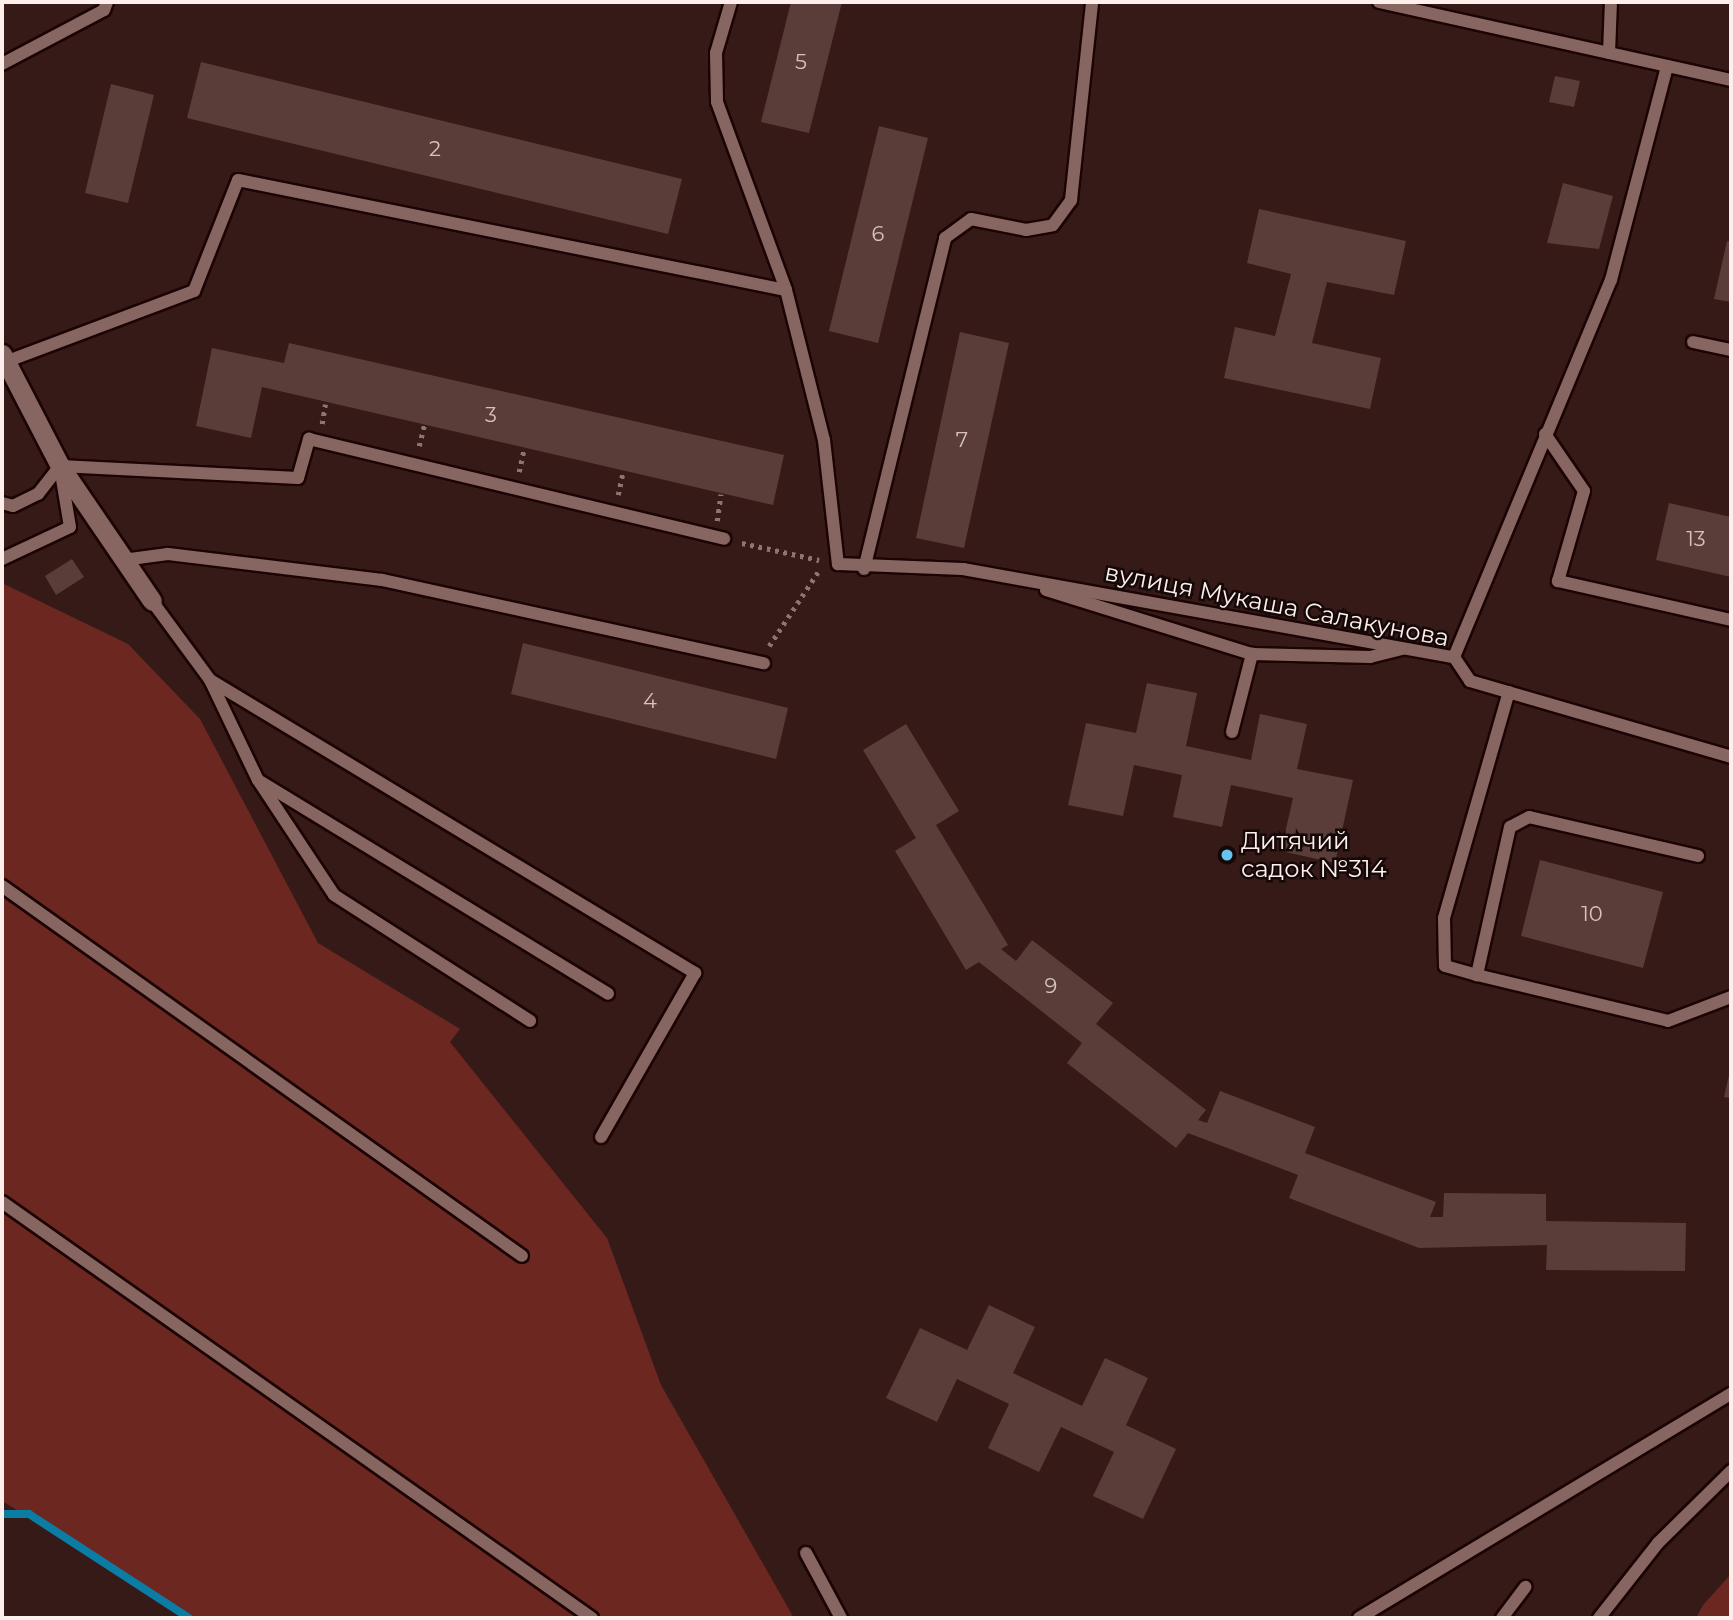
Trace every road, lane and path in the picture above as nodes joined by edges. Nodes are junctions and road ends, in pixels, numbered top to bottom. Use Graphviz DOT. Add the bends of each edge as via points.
graph roads {
  1 [pos="107,2"];
  2 [pos="731,2"];
  3 [pos="1092,2"];
  4 [pos="1379,2"];
  5 [pos="1611,2"];
  6 [pos="1609,53"];
  7 [pos="2,64"];
  8 [pos="1667,66"];
  9 [pos="1731,80"];
  10 [pos="786,290"];
  11 [pos="1693,342"];
  12 [pos="1731,350"];
  13 [pos="4,358"];
  14 [pos="1545,434"];
  15 [pos="60,466"];
  16 [pos="2,503"];
  17 [pos="724,539"];
  18 [pos="2,559"];
  19 [pos="124,560"];
  20 [pos="864,569"];
  21 [pos="995,574"];
  22 [pos="152,601"];
  23 [pos="1731,620"];
  24 [pos="1406,648"];
  25 [pos="1252,654"];
  26 [pos="1454,657"];
  27 [pos="764,663"];
  28 [pos="210,680"];
  29 [pos="1509,692"];
  30 [pos="1231,732"];
  31 [pos="1731,757"];
  32 [pos="258,780"];
  33 [pos="1699,856"];
  34 [pos="2,886"];
  35 [pos="1477,975"];
  36 [pos="608,994"];
  37 [pos="1731,997"];
  38 [pos="530,1021"];
  39 [pos="601,1137"];
  40 [pos="2,1202"];
  41 [pos="522,1256"];
  42 [pos="1731,1394"];
  43 [pos="1731,1471"];
  44 [pos="806,1553"];
  45 [pos="1525,1587"];
  46 [pos="592,1618"];
  47 [pos="841,1618"];
  48 [pos="1359,1618"];
  49 [pos="1502,1618"];
  50 [pos="1600,1618"];
  1 -- 7 [label="lane" via="104,10"];
  2 -- 10 [label="lane" via="716,53 717,102"];
  3 -- 20 [label="lane" via="1071,200 1052,225 1026,230 971,219 945,238"];
  4 -- 6 [label="lane"];
  5 -- 6 [label="lane"];
  6 -- 8 [label="lane"];
  8 -- 9 [label="lane"];
  8 -- 14 [label="lane" via="1611,280"];
  10 -- 13 [label="lane" via="238,180 194,291"];
  10 -- 20 [label="lane, вулиця Мукаша Салакунова" via="824,440 838,564"];
  11 -- 12 [label="lane"];
  13 -- 15 [label="street"];
  14 -- 23 [label="lane" via="1584,491 1558,581"];
  14 -- 26 [label="lane"];
  15 -- 16 [label="lane" via="38,494 13,506"];
  15 -- 17 [label="lane" via="298,478 309,439"];
  15 -- 18 [label="lane" via="70,527"];
  15 -- 19 [label="street"];
  17 -- 27 [label="path" via="826,561 773,631"];
  19 -- 22 [label="street"];
  19 -- 27 [label="lane" via="168,554 382,580"];
  20 -- 21 [label="lane, вулиця Мукаша Салакунова"];
  21 -- 24 [label="lane, вулиця Мукаша Салакунова"];
  21 -- 25 [label="lane"];
  22 -- 28 [label="lane"];
  24 -- 25 [label="lane" via="1370,657"];
  24 -- 26 [label="lane, вулиця Мукаша Салакунова"];
  25 -- 30 [label="lane"];
  26 -- 29 [label="lane, вулиця Мукаша Салакунова" via="1470,681"];
  28 -- 32 [label="lane"];
  28 -- 39 [label="lane" via="695,973"];
  29 -- 31 [label="lane, вулиця Мукаша Салакунова"];
  29 -- 35 [label="lane" via="1444,918 1445,967"];
  32 -- 36 [label="lane"];
  32 -- 38 [label="lane" via="334,895"];
  33 -- 35 [label="lane" via="1529,817 1510,827"];
  34 -- 41 [label="lane"];
  35 -- 37 [label="lane" via="1668,1021"];
  40 -- 46 [label="lane"];
  42 -- 48 [label="lane"];
  43 -- 50 [label="lane" via="1658,1542"];
  44 -- 47 [label="lane"];
  45 -- 49 [label="lane"];
}
